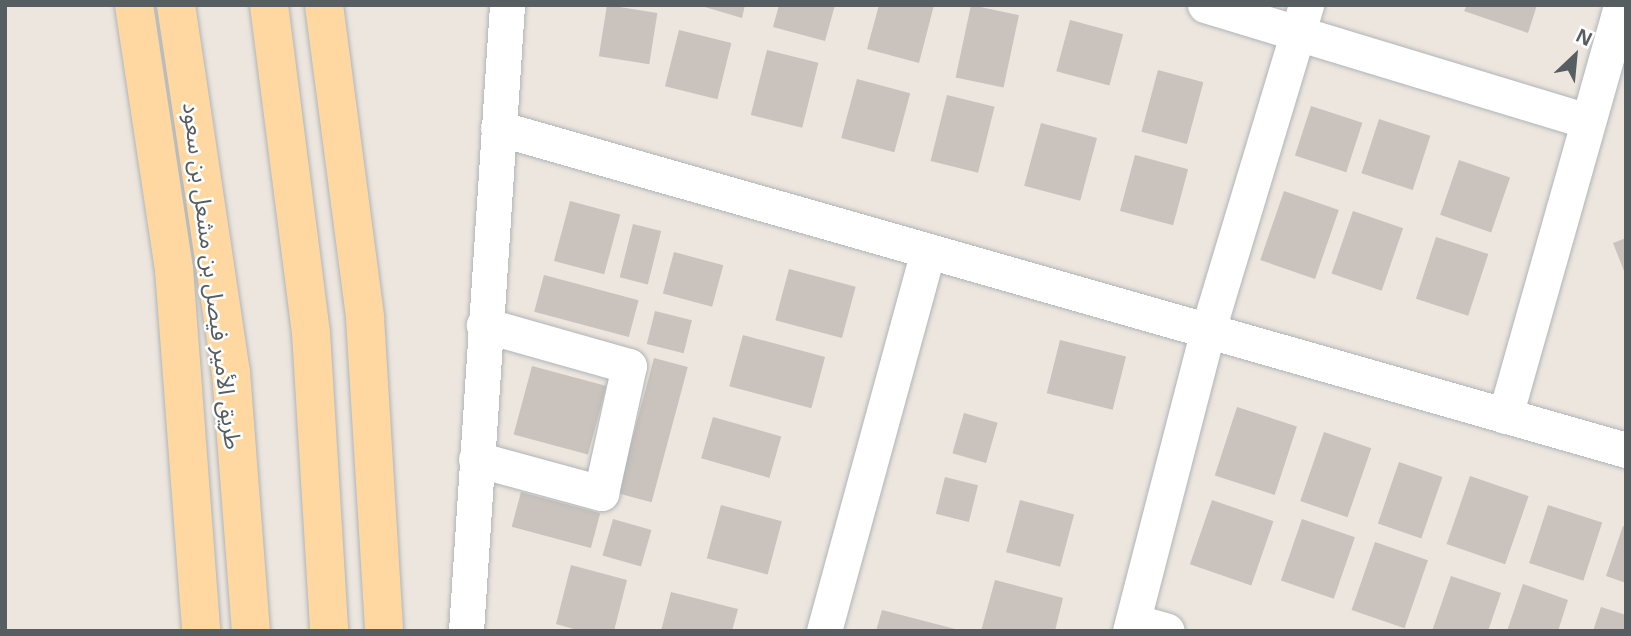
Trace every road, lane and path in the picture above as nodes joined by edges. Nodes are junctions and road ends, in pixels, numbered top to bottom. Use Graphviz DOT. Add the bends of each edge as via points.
graph roads {
  1 [pos="134,5"];
  2 [pos="177,5"];
  3 [pos="268,5"];
  4 [pos="324,5"];
  5 [pos="507,5"];
  6 [pos="1205,5"];
  7 [pos="1621,5"];
  8 [pos="1302,18"];
  9 [pos="1588,121"];
  10 [pos="498,128"];
  11 [pos="928,252"];
  12 [pos="484,325"];
  13 [pos="1207,332"];
  14 [pos="1506,416"];
  15 [pos="1626,450"];
  16 [pos="476,459"];
  17 [pos="1131,626"];
  18 [pos="201,631"];
  19 [pos="251,631"];
  20 [pos="329,631"];
  21 [pos="384,631"];
  22 [pos="466,631"];
  23 [pos="824,631"];
  24 [pos="1167,631"];
  1 -- 18 [label="main road, طريق الأمير فيصل بن مشعل بن سعود" via="174,269"];
  2 -- 19 [label="main road, طريق الأمير فيصل بن مشعل بن سعود" via="231,372"];
  3 -- 20 [label="main road" via="311,333"];
  4 -- 21 [label="main road" via="365,318"];
  5 -- 10 [label="street"];
  6 -- 8 [label="street"];
  7 -- 9 [label="street"];
  8 -- 9 [label="street"];
  8 -- 13 [label="street"];
  9 -- 14 [label="street"];
  10 -- 11 [label="street"];
  10 -- 12 [label="street"];
  11 -- 13 [label="street"];
  11 -- 23 [label="street"];
  12 -- 16 [label="street"];
  12 -- 16 [label="street" via="629,366 600,492"];
  13 -- 14 [label="street"];
  13 -- 17 [label="street"];
  14 -- 15 [label="street"];
  16 -- 22 [label="street"];
  17 -- 24 [label="street"];
}
